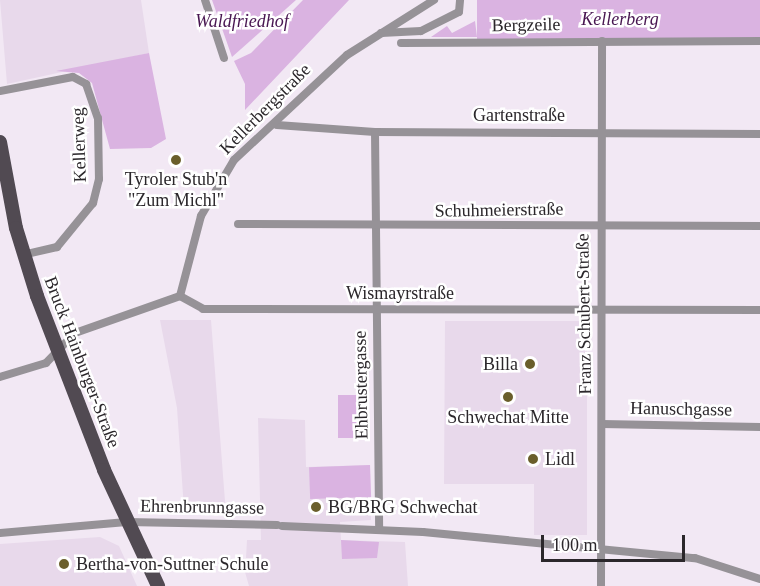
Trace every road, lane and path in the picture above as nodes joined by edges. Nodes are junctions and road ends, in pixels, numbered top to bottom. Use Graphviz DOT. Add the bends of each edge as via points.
graph roads {
  1 [pos="205,0"];
  2 [pos="434,0"];
  3 [pos="460,0"];
  4 [pos="378,33"];
  5 [pos="602,40"];
  6 [pos="760,41"];
  7 [pos="401,44"];
  8 [pos="224,58"];
  9 [pos="0,91"];
  10 [pos="277,125"];
  11 [pos="375,132"];
  12 [pos="600,132"];
  13 [pos="760,134"];
  14 [pos="0,142"];
  15 [pos="238,224"];
  16 [pos="599,225"];
  17 [pos="760,226"];
  18 [pos="376,228"];
  19 [pos="23,255"];
  20 [pos="180,296"];
  21 [pos="376,306"];
  22 [pos="601,307"];
  23 [pos="760,310"];
  24 [pos="57,348"];
  25 [pos="0,377"];
  26 [pos="602,424"];
  27 [pos="760,427"];
  28 [pos="127,522"];
  29 [pos="379,530"];
  30 [pos="0,533"];
  31 [pos="598,550"];
  32 [pos="760,579"];
  33 [pos="158,586"];
  34 [pos="601,586"];
  1 -- 8 [label="street"];
  2 -- 4 [label="street, Kellerbergstraße"];
  3 -- 4 [label="street" via="459,12 421,31"];
  4 -- 20 [label="street, Kellerbergstraße" via="301,92 234,160 201,216"];
  5 -- 6 [label="street, Bergzeile"];
  5 -- 7 [label="street, Bergzeile"];
  5 -- 12 [label="street, Franz Schubert-Straße"];
  9 -- 19 [label="street, Kellerweg" via="63,77 86,84 94,99 98,189 88,213 57,247"];
  10 -- 11 [label="street, Gartenstraße"];
  11 -- 12 [label="street, Gartenstraße"];
  11 -- 18 [label="street, Ehbrustergasse"];
  12 -- 13 [label="street, Gartenstraße"];
  12 -- 16 [label="street, Franz Schubert-Straße"];
  14 -- 19 [label="main road, Bruck Hainburger-Straße"];
  15 -- 18 [label="street, Schuhmeierstraße"];
  16 -- 17 [label="street, Schuhmeierstraße"];
  16 -- 18 [label="street, Schuhmeierstraße"];
  16 -- 22 [label="street, Franz Schubert-Straße"];
  18 -- 21 [label="street, Ehbrustergasse"];
  19 -- 24 [label="main road, Bruck Hainburger-Straße"];
  20 -- 21 [label="street, Wismayrstraße" via="203,309"];
  20 -- 24 [label="street" via="75,333"];
  21 -- 22 [label="street, Wismayrstraße"];
  21 -- 29 [label="street, Ehbrustergasse"];
  22 -- 23 [label="street, Wismayrstraße"];
  22 -- 26 [label="street, Franz Schubert-Straße"];
  24 -- 25 [label="street" via="46,363"];
  24 -- 28 [label="main road, Bruck Hainburger-Straße"];
  26 -- 27 [label="street, Hanuschgasse"];
  26 -- 31 [label="street, Franz Schubert-Straße"];
  28 -- 29 [label="street, Ehrenbrunngasse"];
  28 -- 30 [label="street, Ehrenbrunngasse"];
  28 -- 33 [label="main road, Bruck Hainburger-Straße"];
  29 -- 31 [label="street, Ehrenbrunngasse"];
  31 -- 32 [label="street, Ehrenbrunngasse" via="694,558"];
  31 -- 34 [label="street, Franz Schubert-Straße"];
}
